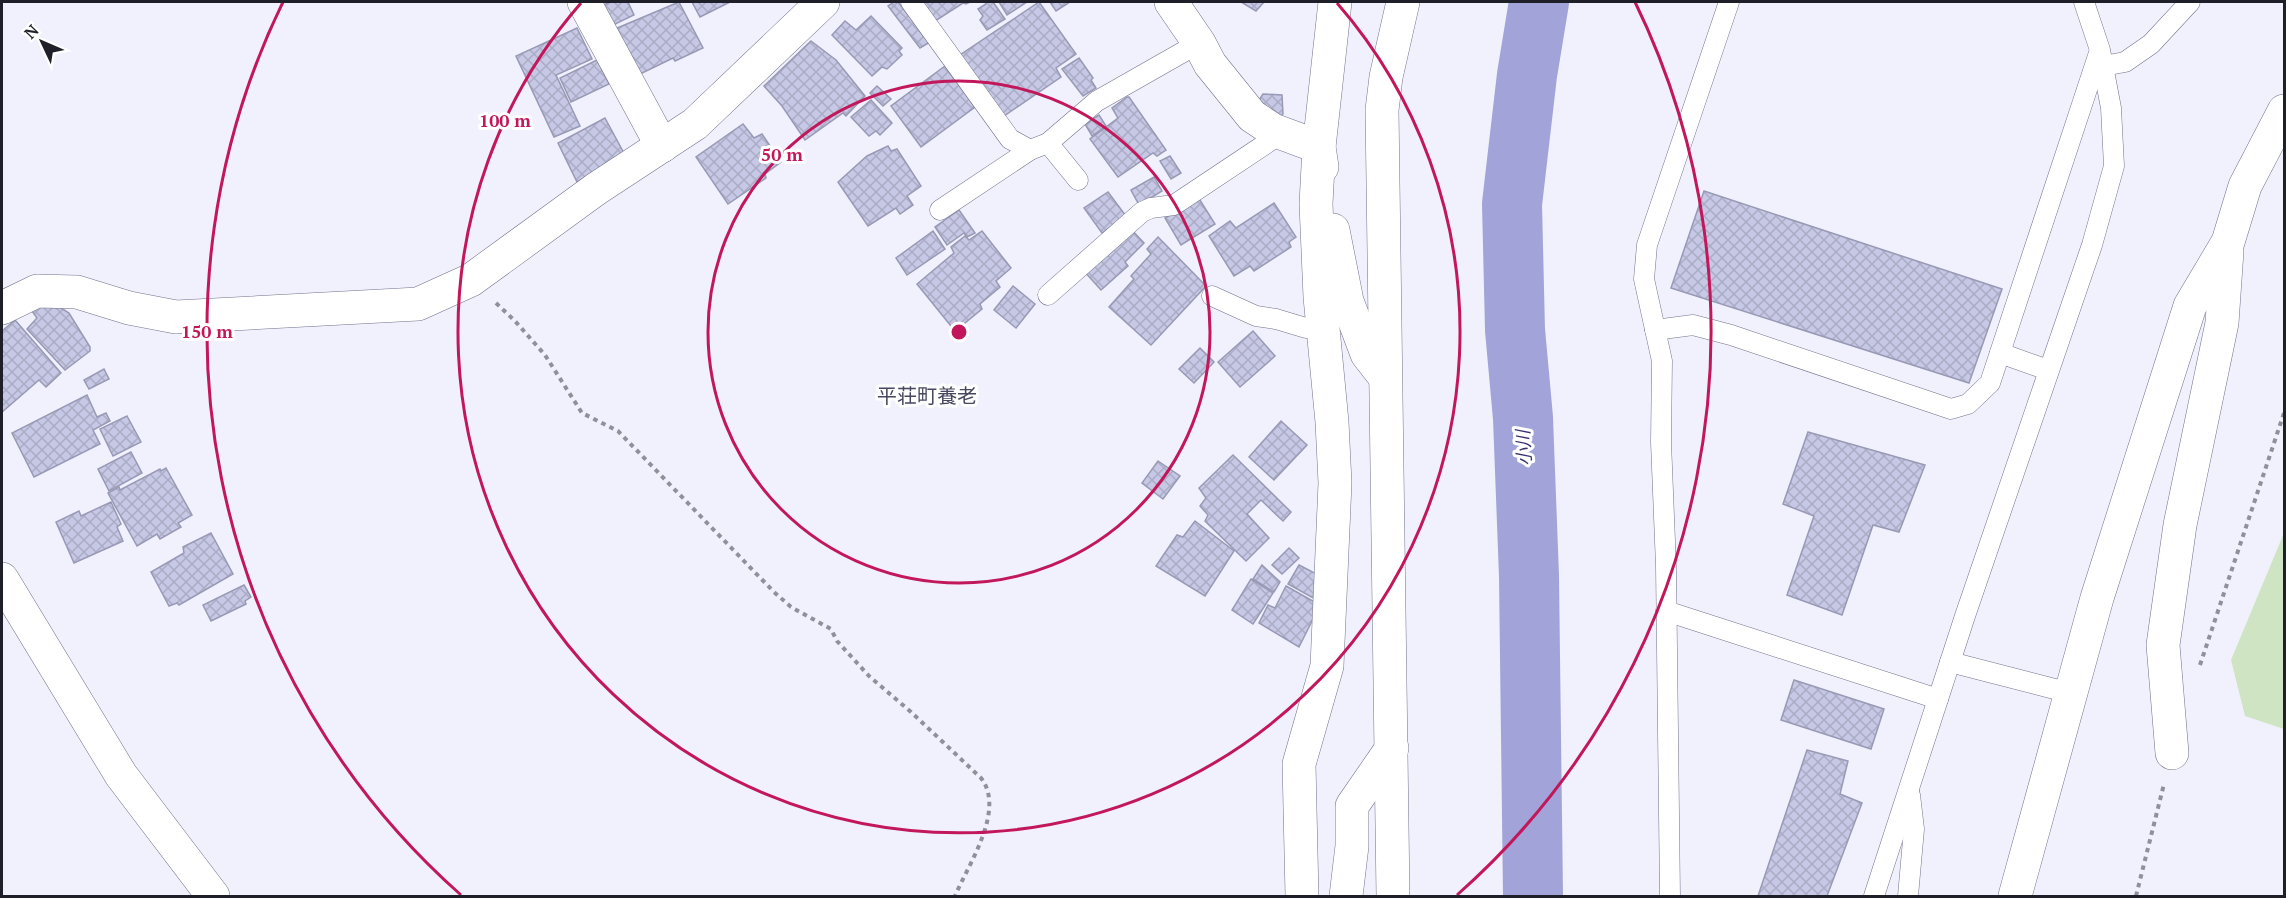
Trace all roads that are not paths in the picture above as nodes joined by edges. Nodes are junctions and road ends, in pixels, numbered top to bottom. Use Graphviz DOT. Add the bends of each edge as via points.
graph roads {
  1 [pos="584,2"];
  2 [pos="823,2"];
  3 [pos="911,2"];
  4 [pos="1170,2"];
  5 [pos="1335,2"];
  6 [pos="1403,2"];
  7 [pos="1728,2"];
  8 [pos="2084,2"];
  9 [pos="2190,2"];
  10 [pos="1199,43"];
  11 [pos="2102,58"];
  12 [pos="2284,111"];
  13 [pos="1282,133"];
  14 [pos="662,146"];
  15 [pos="1039,146"];
  16 [pos="1319,147"];
  17 [pos="1078,180"];
  18 [pos="940,210"];
  19 [pos="2228,242"];
  20 [pos="1048,295"];
  21 [pos="1212,296"];
  22 [pos="2,308"];
  23 [pos="1322,327"];
  24 [pos="1655,330"];
  25 [pos="2000,353"];
  26 [pos="2049,370"];
  27 [pos="1385,377"];
  28 [pos="2,579"];
  29 [pos="1666,612"];
  30 [pos="1950,662"];
  31 [pos="2070,693"];
  32 [pos="1938,699"];
  33 [pos="1392,748"];
  34 [pos="2172,753"];
  35 [pos="1909,789"];
  36 [pos="213,897"];
  37 [pos="1302,897"];
  38 [pos="1346,897"];
  39 [pos="1393,897"];
  40 [pos="1670,897"];
  41 [pos="1874,897"];
  42 [pos="1908,897"];
  43 [pos="2015,897"];
  1 -- 14 [label="street"];
  2 -- 14 [label="street" via="696,124"];
  3 -- 15 [label="lane" via="1010,139"];
  4 -- 10 [label="street"];
  5 -- 16 [label="street"];
  6 -- 27 [label="street" via="1382,110"];
  7 -- 24 [label="lane" via="1647,246 1644,279"];
  8 -- 11 [label="lane"];
  9 -- 11 [label="lane" via="2151,44 2125,62"];
  10 -- 13 [label="street" via="1210,64 1251,116"];
  10 -- 15 [label="lane" via="1097,101"];
  11 -- 25 [label="lane"];
  11 -- 26 [label="lane" via="2111,108 2114,166 2092,245"];
  12 -- 19 [label="street" via="2245,186"];
  13 -- 16 [label="street"];
  13 -- 20 [label="lane" via="1174,204 1142,212"];
  14 -- 22 [label="street" via="471,280 418,304 176,316 129,308 77,292 37,291"];
  15 -- 17 [label="lane"];
  15 -- 18 [label="lane"];
  16 -- 23 [label="street" via="1316,204"];
  16 -- 27 [label="street" via="1347,301 1367,354"];
  19 -- 31 [label="street" via="2190,306"];
  19 -- 34 [label="street" via="2222,323 2180,525 2163,645"];
  21 -- 23 [label="lane" via="1256,316 1306,328"];
  23 -- 37 [label="street" via="1335,483 1327,666 1299,764"];
  24 -- 25 [label="lane" via="1693,325 1731,335 1951,409 1968,404 1990,383"];
  24 -- 29 [label="lane" via="1662,361"];
  25 -- 26 [label="lane"];
  26 -- 30 [label="lane"];
  27 -- 33 [label="street"];
  28 -- 36 [label="street" via="121,775"];
  29 -- 32 [label="lane"];
  29 -- 40 [label="lane"];
  30 -- 31 [label="lane"];
  30 -- 32 [label="lane"];
  31 -- 43 [label="street"];
  32 -- 35 [label="lane"];
  33 -- 38 [label="street" via="1352,806"];
  33 -- 39 [label="street"];
  35 -- 41 [label="lane"];
  35 -- 42 [label="lane" via="1914,829"];
}
